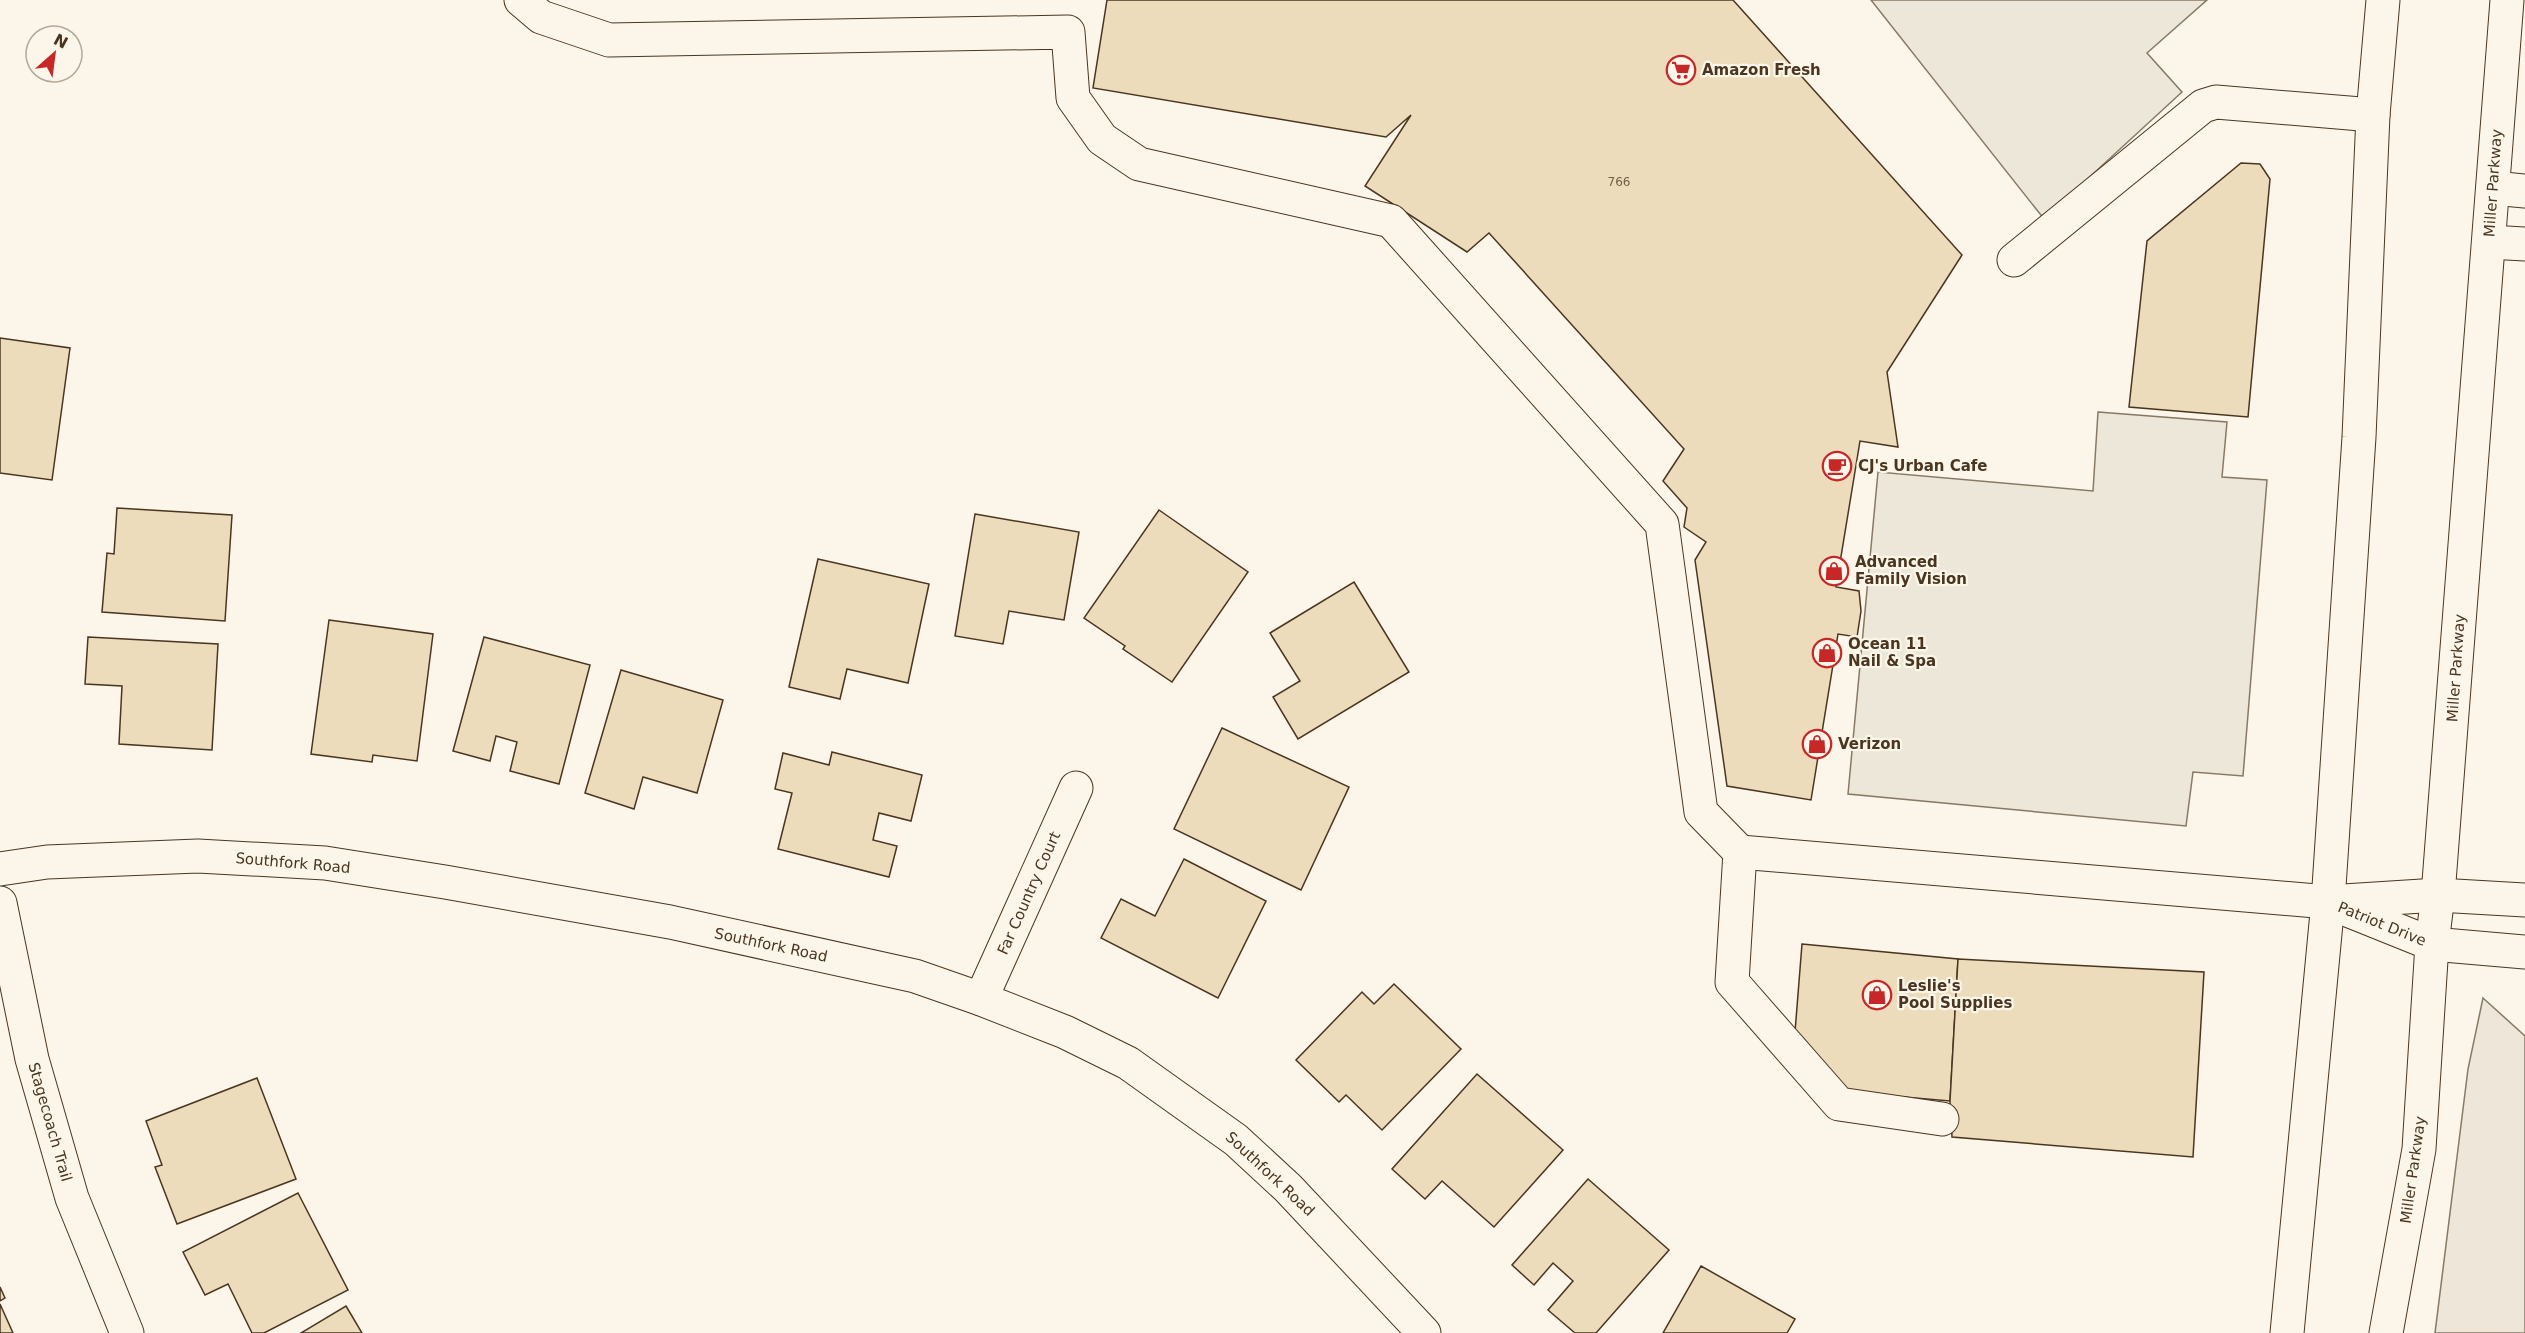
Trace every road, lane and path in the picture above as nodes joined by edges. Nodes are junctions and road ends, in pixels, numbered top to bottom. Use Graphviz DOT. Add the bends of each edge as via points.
graph roads {
  1 [pos="521,0"];
  2 [pos="2383,0"];
  3 [pos="2507,0"];
  4 [pos="2373,115"];
  5 [pos="2493,188"];
  6 [pos="2525,191"];
  7 [pos="2489,242"];
  8 [pos="2525,244"];
  9 [pos="2014,260"];
  10 [pos="1076,788"];
  11 [pos="1740,852"];
  12 [pos="0,869"];
  13 [pos="2438,895"];
  14 [pos="2525,900"];
  15 [pos="2328,902"];
  16 [pos="0,903"];
  17 [pos="2432,944"];
  18 [pos="2525,952"];
  19 [pos="981,999"];
  20 [pos="1942,1119"];
  21 [pos="126,1333"];
  22 [pos="1424,1333"];
  23 [pos="2288,1333"];
  24 [pos="2386,1333"];
  1 -- 11 [label="street" via="541,17 609,40 1068,32 1073,98 1102,139 1138,164 1391,221 1662,524 1701,812"];
  2 -- 4 [label="street"];
  3 -- 5 [label="street, Miller Parkway"];
  4 -- 9 [label="street" via="2216,102 2203,106"];
  4 -- 15 [label="street" via="2359,437"];
  5 -- 6 [label="street"];
  5 -- 7 [label="street, Miller Parkway"];
  7 -- 8 [label="street"];
  7 -- 13 [label="street, Miller Parkway"];
  10 -- 19 [label="street, Far Country Court"];
  11 -- 15 [label="street"];
  11 -- 20 [label="street" via="1732,982 1839,1104"];
  12 -- 19 [label="street, Southfork Road" via="47,862 198,856 325,863 670,922 915,976"];
  13 -- 14 [label="street, Patriot Drive"];
  13 -- 15 [label="street, Patriot Drive"];
  13 -- 17 [label="street, Miller Parkway"];
  15 -- 17 [label="street, Patriot Drive"];
  15 -- 23 [label="street"];
  16 -- 21 [label="street, Stagecoach Trail" via="32,1059 72,1198"];
  17 -- 18 [label="street, Patriot Drive"];
  17 -- 24 [label="street, Miller Parkway" via="2419,1149"];
  19 -- 22 [label="street, Southfork Road" via="1065,1032 1128,1063 1236,1140 1287,1188"];
}
